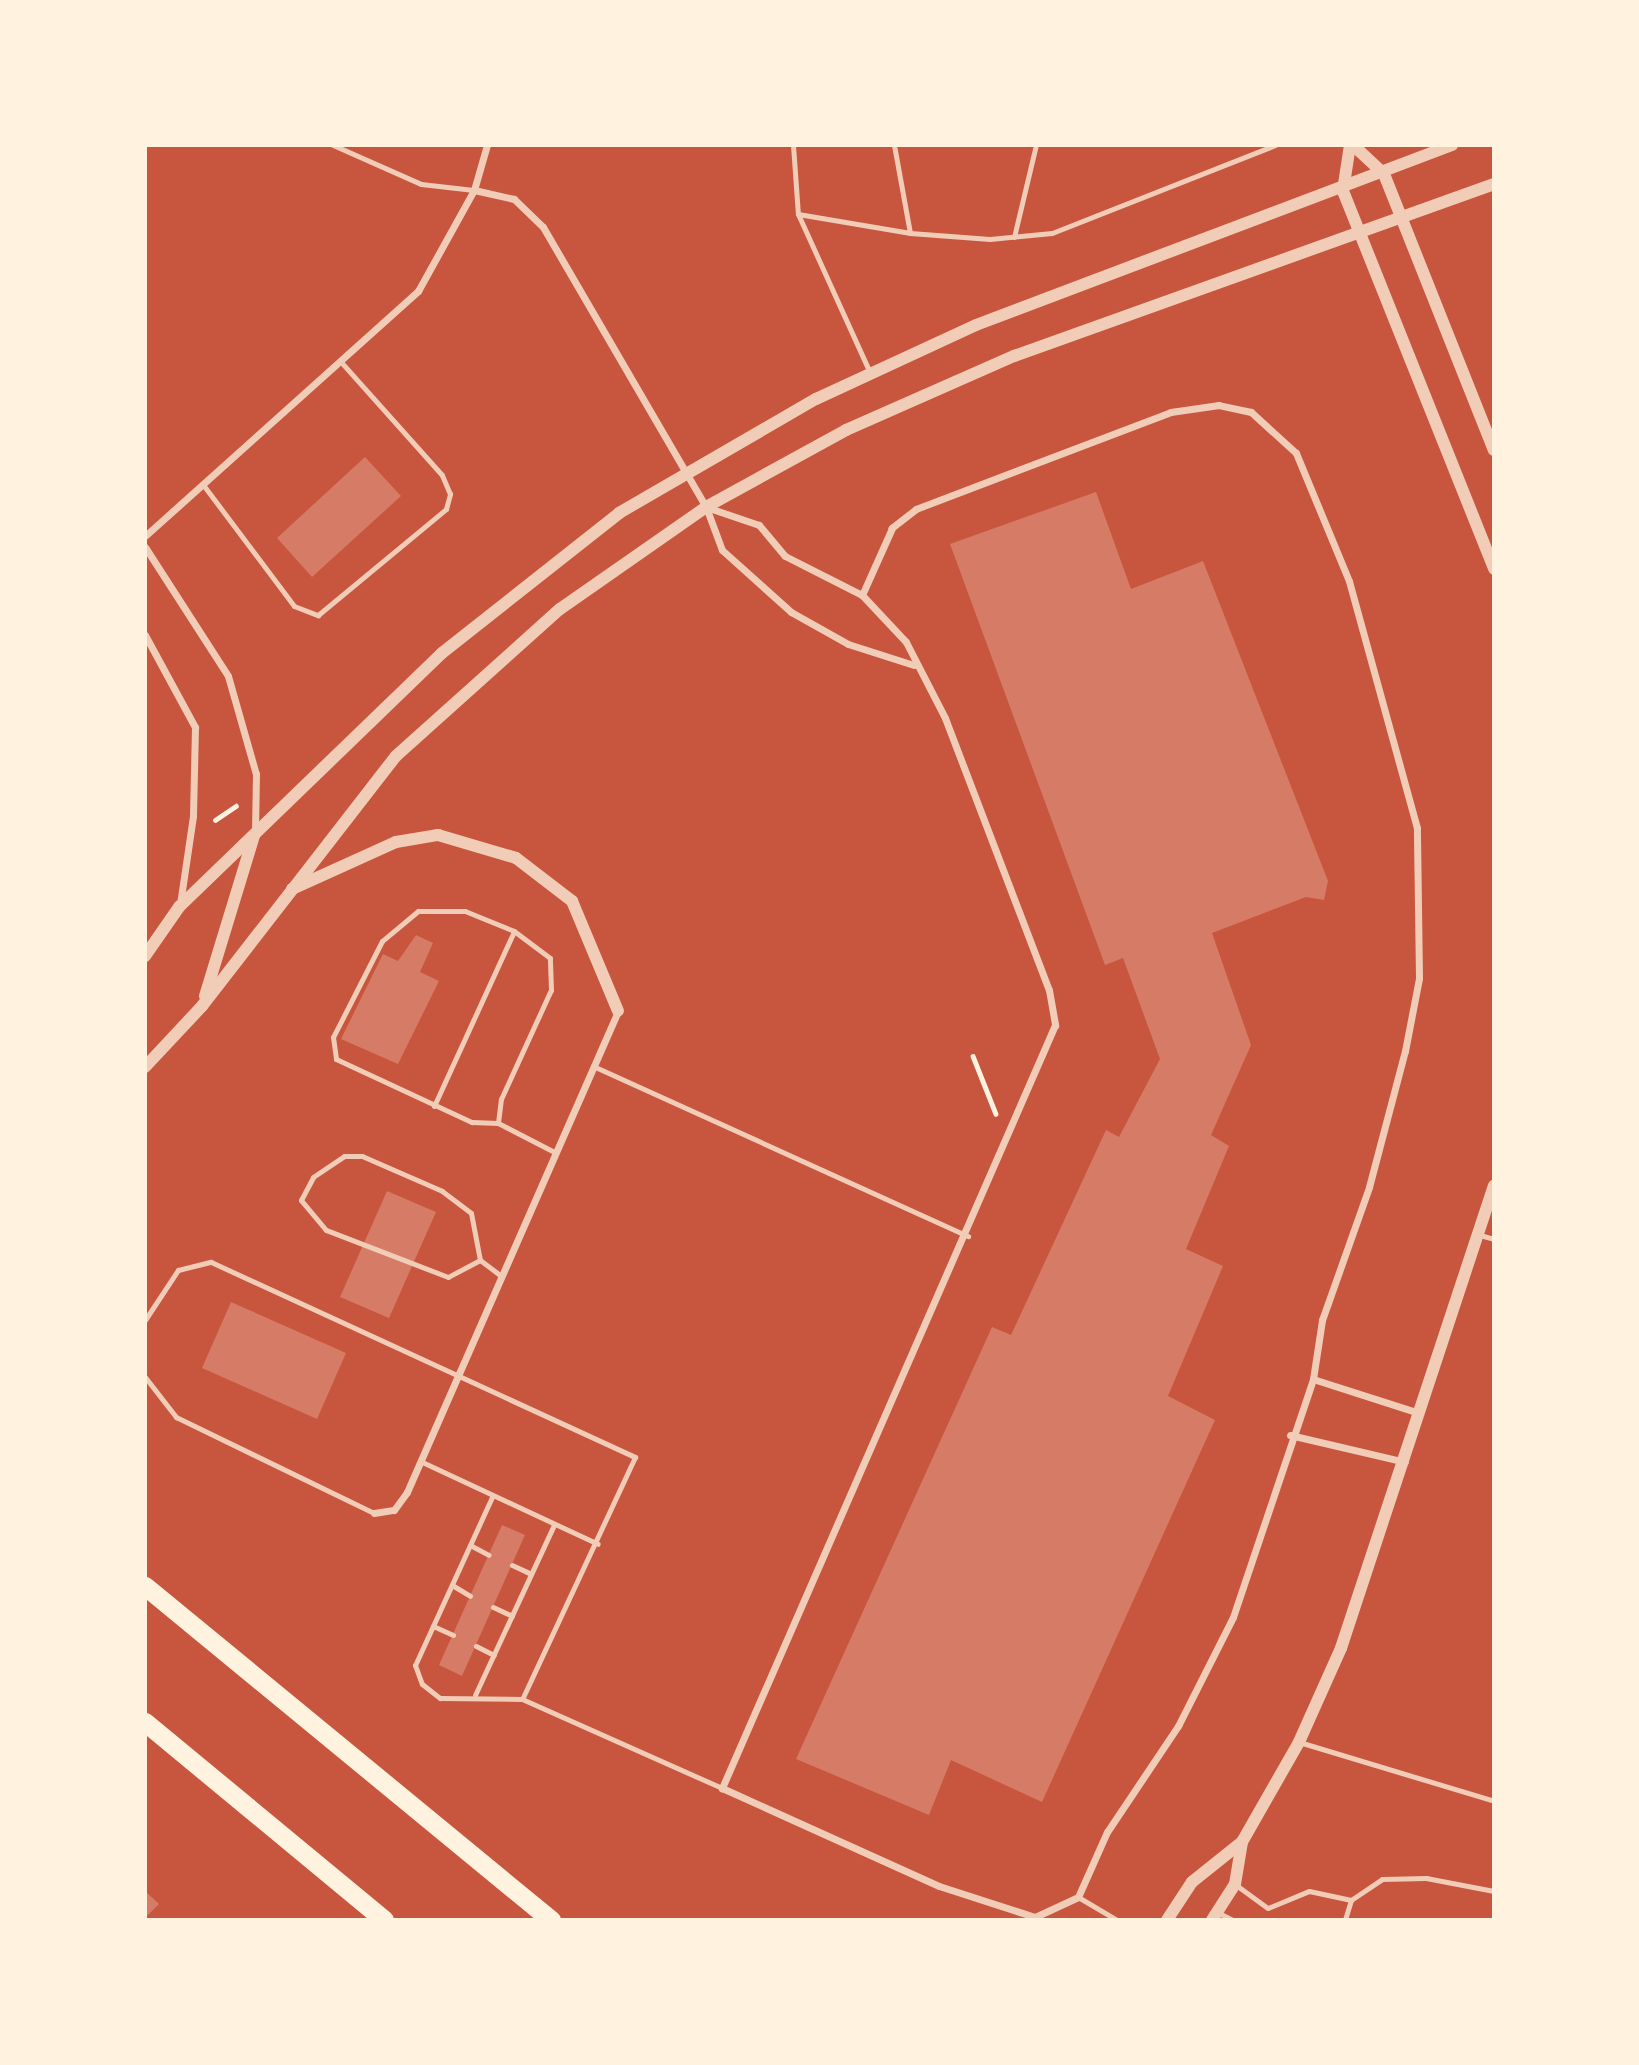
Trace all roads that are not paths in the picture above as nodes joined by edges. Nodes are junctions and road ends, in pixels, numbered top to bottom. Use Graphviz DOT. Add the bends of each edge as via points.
graph roads {
  1 [pos="333,145"];
  2 [pos="487,145"];
  3 [pos="793,145"];
  4 [pos="894,145"];
  5 [pos="1036,145"];
  6 [pos="1275,145"];
  7 [pos="1352,145"];
  8 [pos="1452,145"];
  9 [pos="1384,174"];
  10 [pos="1494,184"];
  11 [pos="474,190"];
  12 [pos="1343,191"];
  13 [pos="798,214"];
  14 [pos="1403,218"];
  15 [pos="911,233"];
  16 [pos="1361,235"];
  17 [pos="1014,237"];
  18 [pos="342,363"];
  19 [pos="870,373"];
  20 [pos="1494,450"];
  21 [pos="685,473"];
  22 [pos="204,486"];
  23 [pos="706,507"];
  24 [pos="145,536"];
  25 [pos="145,547"];
  26 [pos="1494,569"];
  27 [pos="862,595"];
  28 [pos="145,635"];
  29 [pos="914,665"];
  30 [pos="255,832"];
  31 [pos="289,890"];
  32 [pos="179,907"];
  33 [pos="514,931"];
  34 [pos="145,956"];
  35 [pos="202,1006"];
  36 [pos="618,1011"];
  37 [pos="593,1066"];
  38 [pos="145,1067"];
  39 [pos="433,1107"];
  40 [pos="498,1123"];
  41 [pos="556,1153"];
  42 [pos="1494,1186"];
  43 [pos="1480,1235"];
  44 [pos="968,1236"];
  45 [pos="1494,1239"];
  46 [pos="480,1259"];
  47 [pos="502,1276"];
  48 [pos="145,1320"];
  49 [pos="145,1377"];
  50 [pos="457,1377"];
  51 [pos="1313,1379"];
  52 [pos="1419,1413"];
  53 [pos="1290,1435"];
  54 [pos="421,1461"];
  55 [pos="1405,1462"];
  56 [pos="492,1497"];
  57 [pos="374,1513"];
  58 [pos="554,1525"];
  59 [pos="598,1544"];
  60 [pos="470,1545"];
  61 [pos="489,1555"];
  62 [pos="512,1565"];
  63 [pos="531,1574"];
  64 [pos="452,1585"];
  65 [pos="145,1586"];
  66 [pos="470,1596"];
  67 [pos="493,1607"];
  68 [pos="512,1616"];
  69 [pos="433,1626"];
  70 [pos="453,1635"];
  71 [pos="476,1646"];
  72 [pos="494,1655"];
  73 [pos="475,1695"];
  74 [pos="522,1699"];
  75 [pos="145,1722"];
  76 [pos="1299,1742"];
  77 [pos="722,1787"];
  78 [pos="1494,1801"];
  79 [pos="1242,1842"];
  80 [pos="1235,1884"];
  81 [pos="1494,1891"];
  82 [pos="1078,1897"];
  83 [pos="1351,1900"];
  84 [pos="1214,1916"];
  85 [pos="384,1920"];
  86 [pos="551,1920"];
  87 [pos="1118,1920"];
  88 [pos="1167,1920"];
  89 [pos="1233,1920"];
  90 [pos="1345,1920"];
  1 -- 11 [label="lane" via="421,184"];
  2 -- 11 [label="street"];
  3 -- 13 [label="lane"];
  4 -- 15 [label="lane"];
  5 -- 17 [label="lane"];
  6 -- 17 [label="lane" via="1052,233"];
  7 -- 9 [label="street"];
  7 -- 12 [label="street"];
  8 -- 9 [label="street"];
  9 -- 12 [label="street"];
  9 -- 14 [label="street"];
  10 -- 14 [label="street"];
  11 -- 18 [label="street" via="418,291"];
  11 -- 21 [label="street" via="514,199 543,227"];
  12 -- 16 [label="street"];
  12 -- 19 [label="street" via="976,325"];
  13 -- 15 [label="lane"];
  13 -- 19 [label="lane"];
  14 -- 16 [label="street"];
  14 -- 20 [label="street"];
  15 -- 17 [label="lane"];
  16 -- 23 [label="street" via="1014,356 846,430"];
  16 -- 26 [label="street"];
  18 -- 22 [label="street"];
  18 -- 22 [label="lane" via="442,475 450,494 436,517 318,615 294,606"];
  19 -- 21 [label="street"];
  21 -- 23 [label="street"];
  21 -- 30 [label="street" via="619,513 485,616"];
  22 -- 24 [label="street"];
  23 -- 27 [label="street" via="759,525 785,556"];
  23 -- 29 [label="street" via="722,550 755,585 848,644"];
  23 -- 31 [label="street" via="579,595 476,679 397,756"];
  25 -- 30 [label="street" via="228,676 256,774"];
  27 -- 29 [label="street" via="891,622"];
  27 -- 51 [label="street" via="900,517 1171,412 1219,405 1244,410 1296,453 1349,582 1393,727 1417,828 1422,922 1405,1051 1369,1186 1322,1320"];
  28 -- 32 [label="street" via="195,727 193,816"];
  29 -- 44 [label="street" via="945,718 1055,1008 1052,1042"];
  30 -- 32 [label="street"];
  30 -- 35 [label="street"];
  31 -- 35 [label="street"];
  31 -- 36 [label="street" via="396,842 438,835 516,858 572,901"];
  32 -- 34 [label="street"];
  33 -- 39 [label="lane"];
  33 -- 39 [label="lane" via="441,907 396,925 333,1037 336,1059"];
  33 -- 40 [label="lane" via="538,944 556,975 501,1099"];
  35 -- 38 [label="street"];
  36 -- 37 [label="street"];
  37 -- 41 [label="street"];
  37 -- 44 [label="lane"];
  39 -- 40 [label="lane" via="472,1122"];
  40 -- 41 [label="lane"];
  41 -- 47 [label="street"];
  42 -- 43 [label="street"];
  43 -- 45 [label="lane"];
  43 -- 52 [label="street"];
  44 -- 77 [label="street"];
  46 -- 46 [label="lane" via="471,1213 442,1191 362,1156 344,1156 313,1177 301,1200 326,1230 448,1277"];
  46 -- 47 [label="lane"];
  47 -- 50 [label="street"];
  48 -- 50 [label="lane" via="178,1270 211,1262"];
  49 -- 57 [label="lane" via="176,1418"];
  50 -- 54 [label="street"];
  50 -- 59 [label="lane" via="635,1457"];
  51 -- 52 [label="street"];
  51 -- 53 [label="street"];
  52 -- 55 [label="street"];
  53 -- 55 [label="street"];
  53 -- 82 [label="street" via="1233,1617 1178,1726 1107,1832"];
  54 -- 56 [label="lane"];
  54 -- 57 [label="street" via="394,1510"];
  55 -- 76 [label="street" via="1341,1648"];
  56 -- 58 [label="lane"];
  56 -- 60 [label="lane"];
  58 -- 59 [label="lane"];
  58 -- 63 [label="lane"];
  59 -- 74 [label="lane"];
  60 -- 61 [label="lane"];
  60 -- 64 [label="lane"];
  62 -- 63 [label="lane"];
  63 -- 68 [label="lane"];
  64 -- 66 [label="lane"];
  64 -- 69 [label="lane"];
  65 -- 86 [label="highway"];
  67 -- 68 [label="lane"];
  68 -- 72 [label="lane"];
  69 -- 70 [label="lane"];
  69 -- 73 [label="lane" via="415,1665 422,1684 440,1698"];
  71 -- 72 [label="lane"];
  72 -- 73 [label="lane"];
  73 -- 74 [label="lane"];
  74 -- 77 [label="lane"];
  75 -- 85 [label="highway"];
  76 -- 78 [label="lane"];
  76 -- 79 [label="street"];
  77 -- 82 [label="street" via="1000,1909 1035,1917"];
  79 -- 80 [label="street"];
  79 -- 88 [label="street" via="1192,1882"];
  80 -- 83 [label="lane" via="1268,1908 1309,1891"];
  80 -- 84 [label="street"];
  81 -- 83 [label="lane" via="1426,1878 1382,1879"];
  82 -- 87 [label="lane"];
  83 -- 90 [label="lane"];
  84 -- 89 [label="lane"];
}
